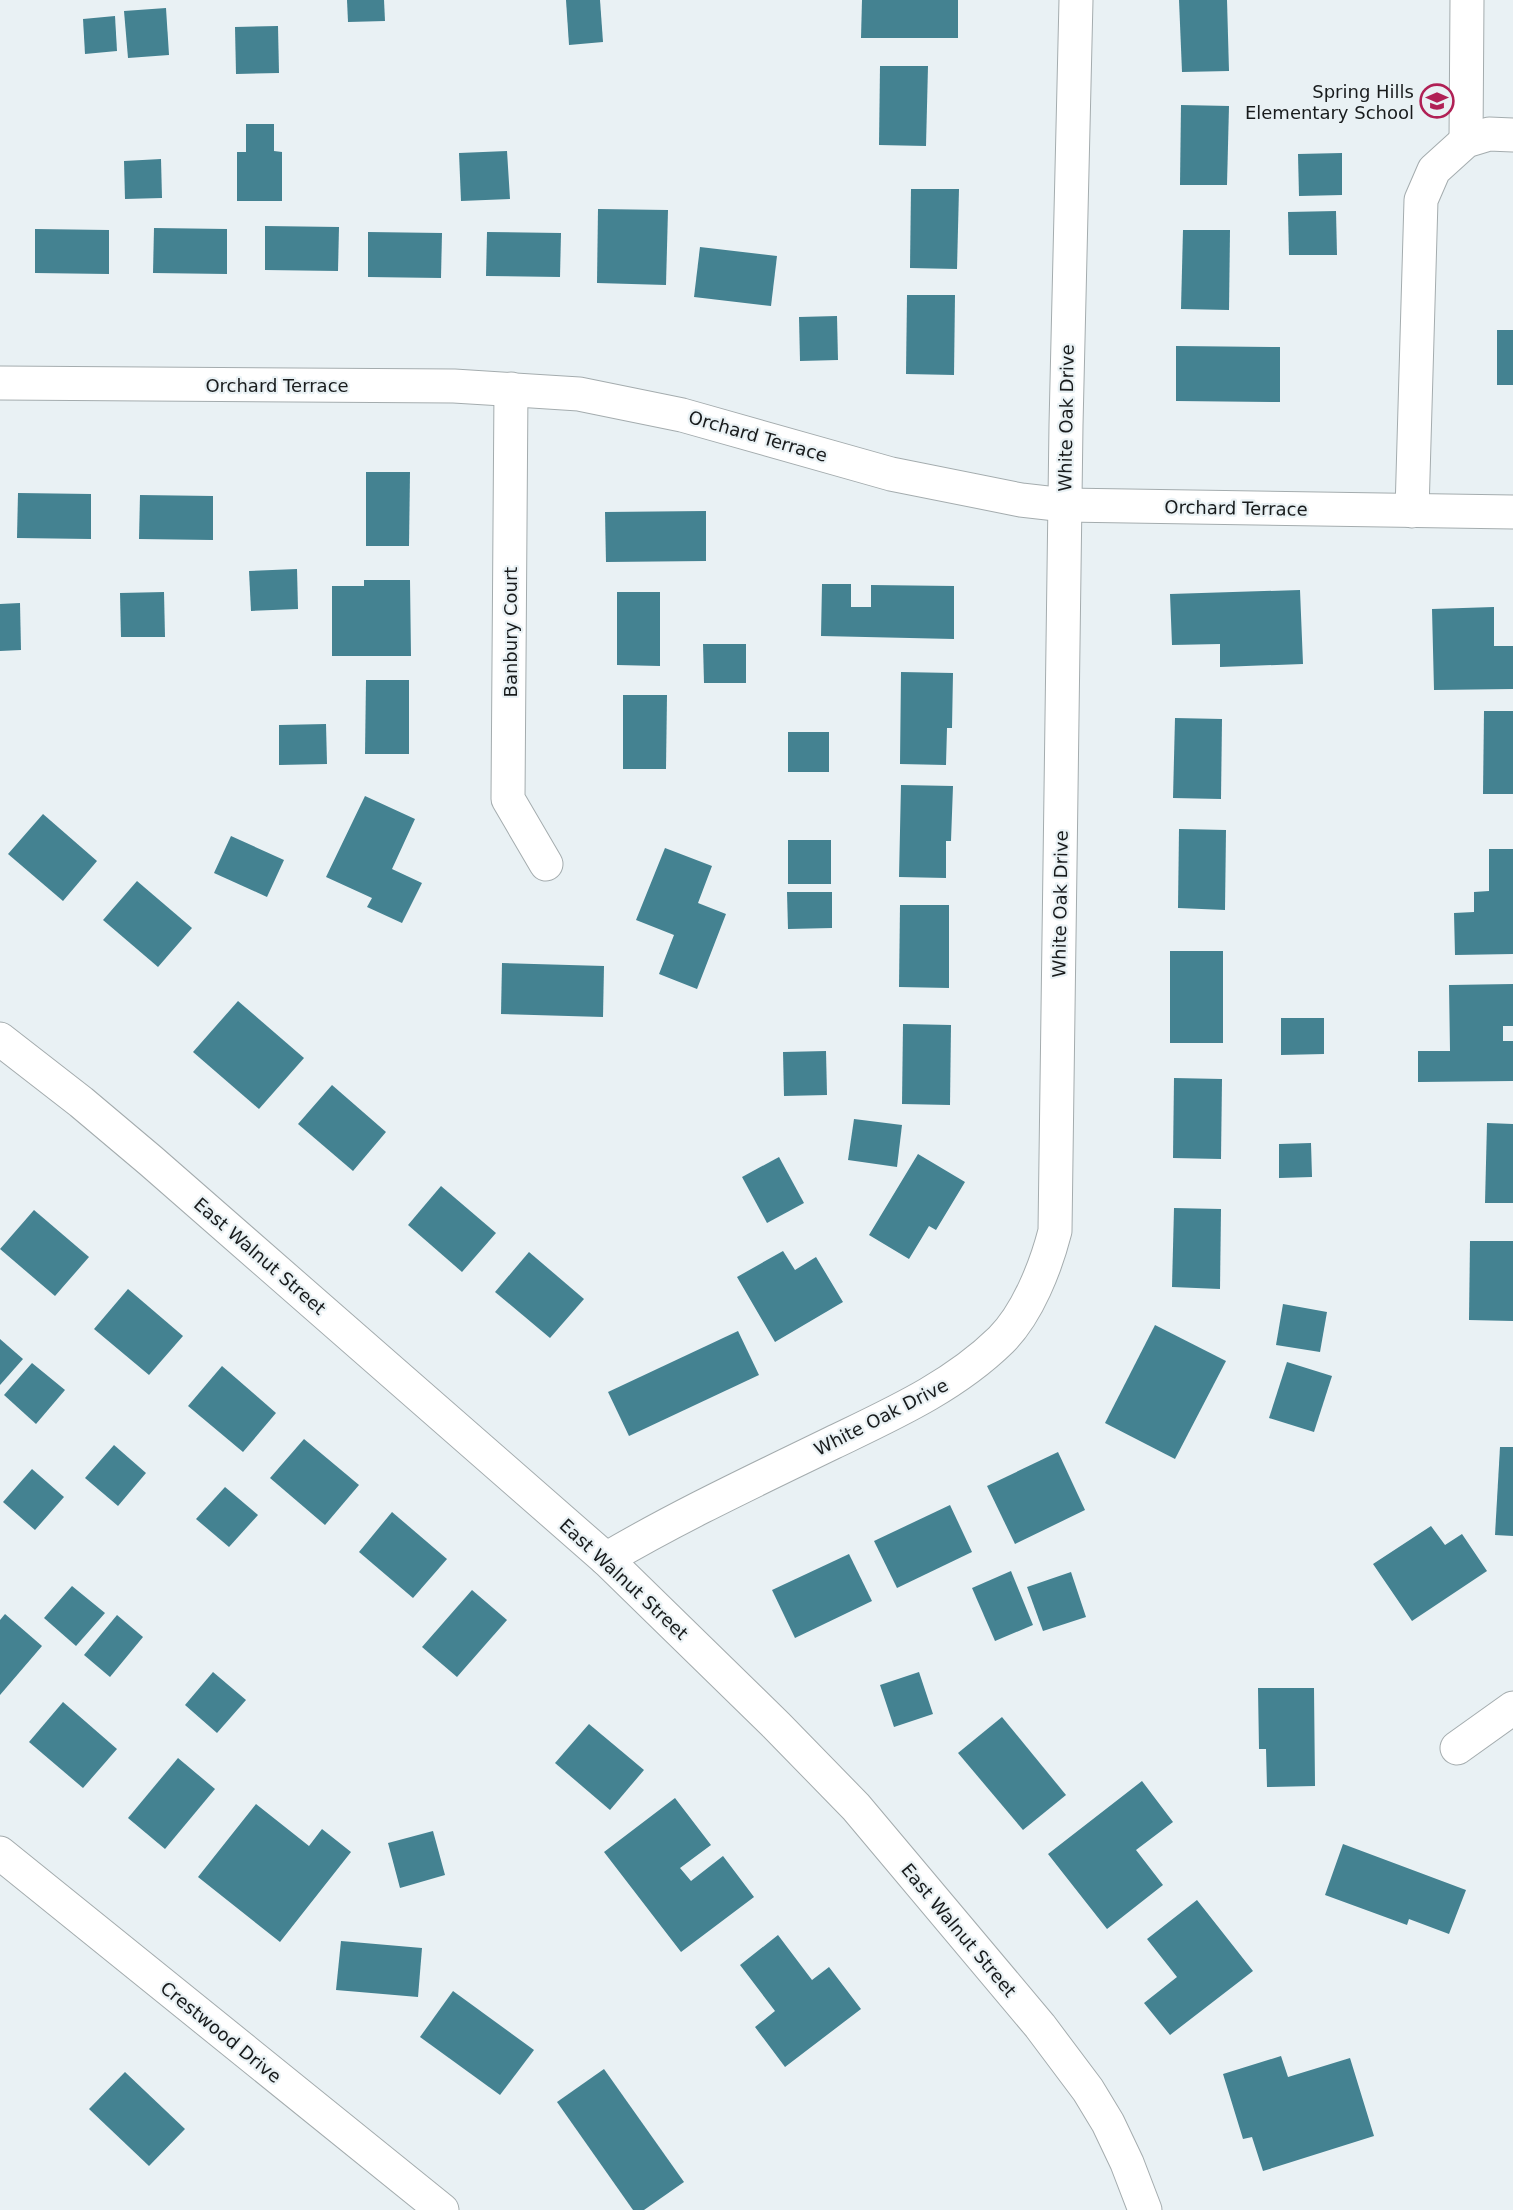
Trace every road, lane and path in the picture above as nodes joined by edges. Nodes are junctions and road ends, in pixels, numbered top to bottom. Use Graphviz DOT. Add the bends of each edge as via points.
graph roads {
  1 [pos="1076,0"];
  2 [pos="1467,0"];
  3 [pos="1513,135"];
  4 [pos="1466,141"];
  5 [pos="0,383"];
  6 [pos="511,389"];
  7 [pos="1065,504"];
  8 [pos="1412,511"];
  9 [pos="1513,512"];
  10 [pos="546,864"];
  11 [pos="0,1039"];
  12 [pos="606,1559"];
  13 [pos="1513,1708"];
  14 [pos="1457,1748"];
  15 [pos="0,1853"];
  16 [pos="442,2210"];
  17 [pos="1145,2210"];
  1 -- 7 [label="street, White Oak Drive"];
  2 -- 4 [label="street"];
  3 -- 4 [label="street" via="1489,134"];
  4 -- 8 [label="street" via="1434,170 1421,200"];
  5 -- 6 [label="street, Orchard Terrace"];
  6 -- 7 [label="street, Orchard Terrace" via="579,394 631,404 891,474 1010,498"];
  6 -- 10 [label="street, Banbury Court" via="508,799"];
  7 -- 8 [label="street, Orchard Terrace"];
  7 -- 12 [label="street, White Oak Drive" via="1055,1231 1047,1264 1025,1307 1003,1338 958,1377 912,1404 656,1529"];
  8 -- 9 [label="street, Orchard Terrace"];
  11 -- 12 [label="street, East Walnut Street" via="151,1161"];
  12 -- 17 [label="street, East Walnut Street" via="856,1807 1040,2026 1108,2123"];
  13 -- 14 [label="street"];
  15 -- 16 [label="street, Crestwood Drive"];
}
